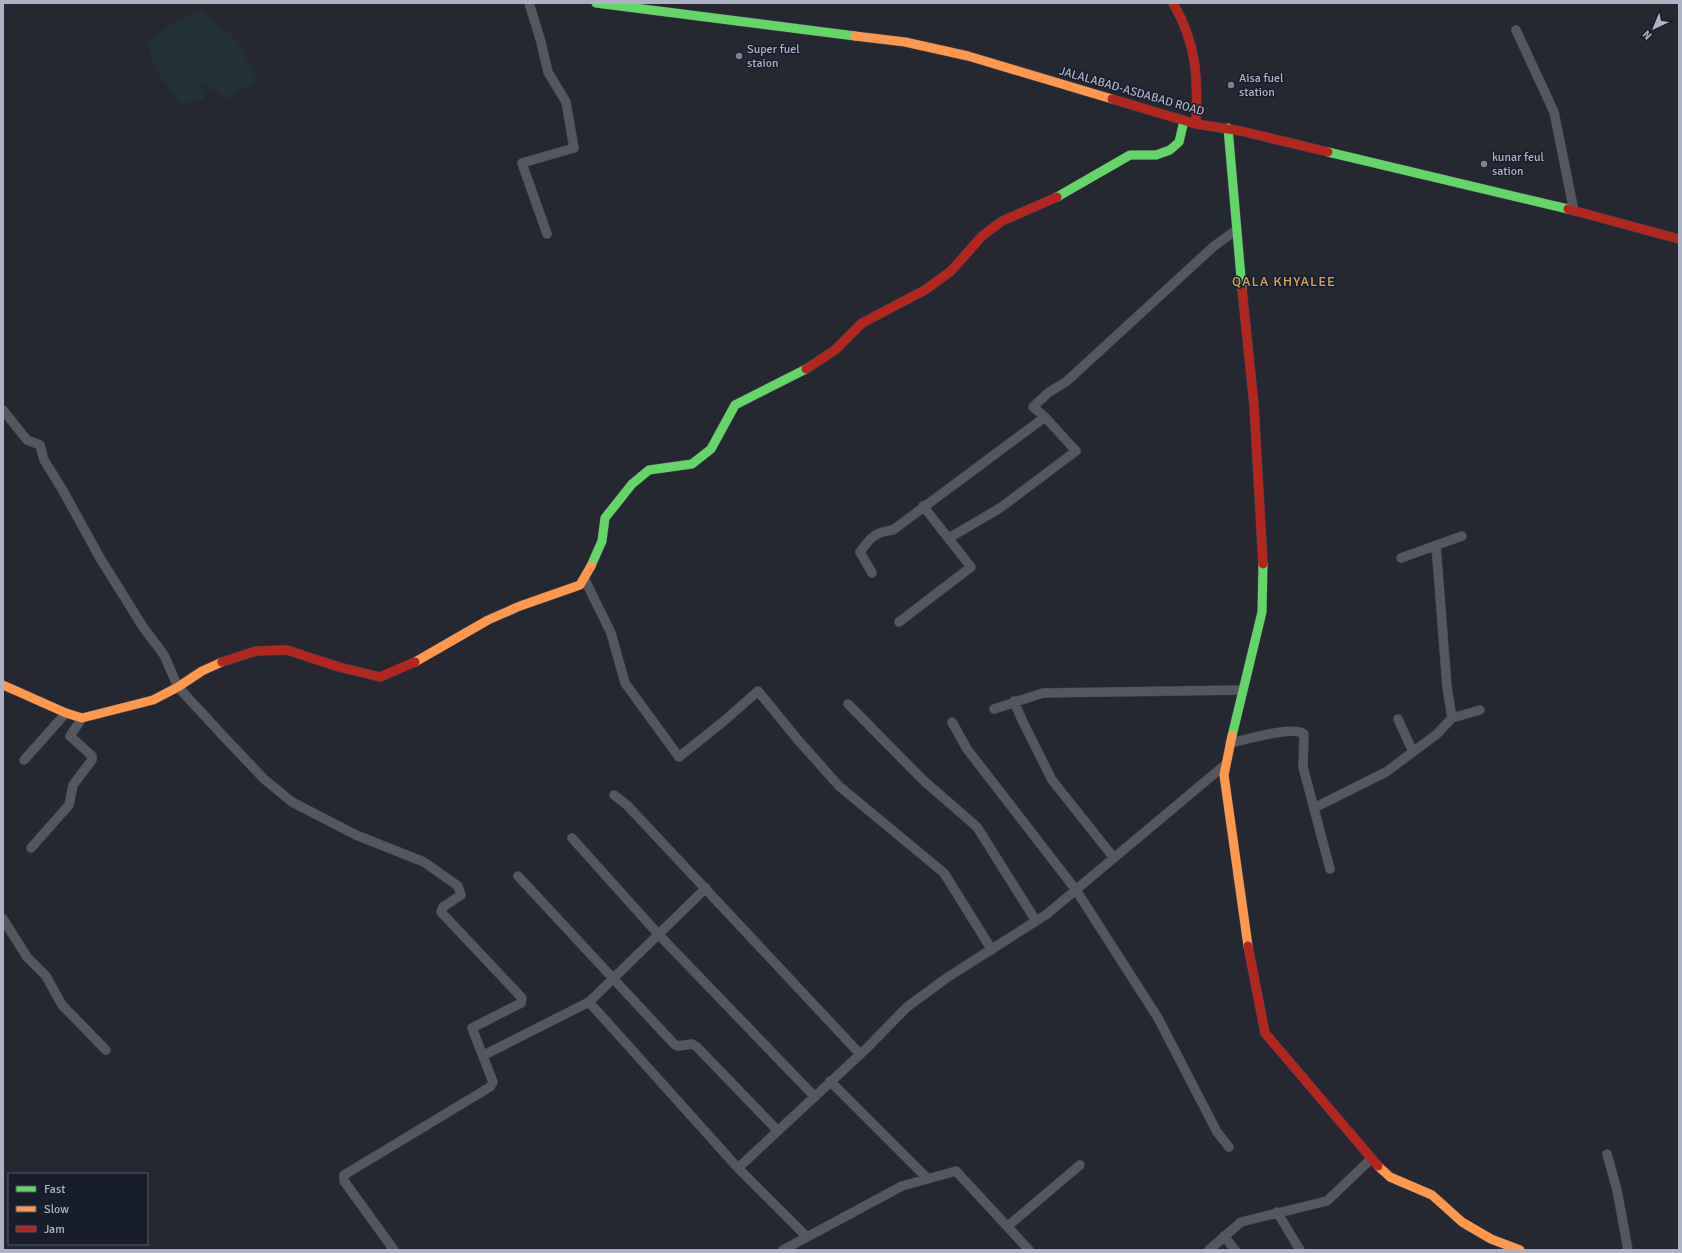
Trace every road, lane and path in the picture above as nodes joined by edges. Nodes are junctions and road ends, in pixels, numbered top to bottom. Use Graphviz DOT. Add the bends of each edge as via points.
graph roads {
  1 [pos="528,3"];
  2 [pos="596,3"];
  3 [pos="1173,3"];
  4 [pos="1516,30"];
  5 [pos="1184,121"];
  6 [pos="1196,124"];
  7 [pos="1228,128"];
  8 [pos="1574,210"];
  9 [pos="1236,230"];
  10 [pos="546,234"];
  11 [pos="1679,239"];
  12 [pos="3,410"];
  13 [pos="1045,417"];
  14 [pos="923,506"];
  15 [pos="1462,536"];
  16 [pos="949,538"];
  17 [pos="1436,545"];
  18 [pos="1401,558"];
  19 [pos="872,573"];
  20 [pos="584,578"];
  21 [pos="900,622"];
  22 [pos="3,685"];
  23 [pos="178,687"];
  24 [pos="1243,690"];
  25 [pos="1014,701"];
  26 [pos="848,704"];
  27 [pos="994,709"];
  28 [pos="1480,710"];
  29 [pos="66,713"];
  30 [pos="82,718"];
  31 [pos="1452,718"];
  32 [pos="1398,719"];
  33 [pos="952,722"];
  34 [pos="1230,743"];
  35 [pos="1413,752"];
  36 [pos="24,760"];
  37 [pos="1226,764"];
  38 [pos="614,795"];
  39 [pos="1314,808"];
  40 [pos="572,838"];
  41 [pos="31,848"];
  42 [pos="1114,858"];
  43 [pos="1330,869"];
  44 [pos="518,876"];
  45 [pos="706,888"];
  46 [pos="1076,890"];
  47 [pos="3,920"];
  48 [pos="1036,921"];
  49 [pos="659,935"];
  50 [pos="992,950"];
  51 [pos="613,978"];
  52 [pos="589,1002"];
  53 [pos="106,1050"];
  54 [pos="860,1054"];
  55 [pos="484,1055"];
  56 [pos="830,1081"];
  57 [pos="815,1097"];
  58 [pos="778,1131"];
  59 [pos="1229,1147"];
  60 [pos="1607,1154"];
  61 [pos="1371,1159"];
  62 [pos="1080,1165"];
  63 [pos="738,1168"];
  64 [pos="928,1179"];
  65 [pos="1277,1212"];
  66 [pos="1008,1226"];
  67 [pos="806,1236"];
  68 [pos="1224,1236"];
  69 [pos="394,1250"];
  70 [pos="783,1250"];
  71 [pos="1029,1250"];
  72 [pos="1209,1250"];
  73 [pos="1235,1250"];
  74 [pos="1300,1250"];
  75 [pos="1520,1250"];
  76 [pos="1628,1250"];
  1 -- 10 [label="street" via="548,72 566,102 574,148 522,164"];
  2 -- 5 [label="street, JALALABAD-ASDABAD ROAD" via="905,42 968,56"];
  3 -- 6 [label="street" via="1188,32 1195,59 1198,80"];
  4 -- 8 [label="street" via="1554,112"];
  5 -- 6 [label="street, JALALABAD-ASDABAD ROAD"];
  5 -- 20 [label="street" via="1179,142 1170,150 1156,154 1130,155 1064,194 1002,222 982,236 951,271 925,290 862,323 835,350 797,375 735,404 711,449 692,464 649,470 632,484 605,518 602,541"];
  6 -- 7 [label="street, JALALABAD-ASDABAD ROAD"];
  7 -- 8 [label="street, JALALABAD-ASDABAD ROAD"];
  7 -- 9 [label="street"];
  8 -- 11 [label="street, JALALABAD-ASDABAD ROAD"];
  9 -- 13 [label="street" via="1067,381 1048,393 1033,408"];
  9 -- 24 [label="street" via="1254,405 1263,543 1262,612"];
  12 -- 23 [label="street" via="27,440 40,445 44,460 100,558 164,656"];
  13 -- 14 [label="street"];
  13 -- 16 [label="street" via="1076,451 1000,508"];
  14 -- 16 [label="street"];
  14 -- 19 [label="street" via="893,530 880,531 868,540 860,552"];
  15 -- 17 [label="street"];
  16 -- 21 [label="street" via="971,567"];
  17 -- 18 [label="street"];
  17 -- 31 [label="street"];
  20 -- 23 [label="street" via="580,585 488,620 404,668 380,677 287,650 256,650 223,661"];
  20 -- 50 [label="street" via="611,633 624,683 679,757 758,691 839,786 944,873"];
  22 -- 29 [label="street"];
  23 -- 30 [label="street" via="153,700"];
  23 -- 55 [label="street" via="264,779 292,802 356,835 424,862 458,886 461,895 443,907 441,912 522,998 521,1003 472,1028"];
  24 -- 25 [label="street" via="1043,693"];
  24 -- 34 [label="street"];
  25 -- 27 [label="street"];
  25 -- 42 [label="street" via="1052,780"];
  26 -- 48 [label="street" via="923,780 977,827"];
  28 -- 31 [label="street"];
  29 -- 30 [label="street"];
  29 -- 36 [label="street"];
  30 -- 41 [label="street" via="70,736 92,756 92,760 73,785 69,805"];
  31 -- 35 [label="street" via="1437,734"];
  32 -- 35 [label="street"];
  33 -- 46 [label="street" via="967,749"];
  34 -- 37 [label="street"];
  34 -- 39 [label="street" via="1285,731 1302,732 1305,738 1303,767"];
  35 -- 39 [label="street" via="1374,779"];
  37 -- 42 [label="street"];
  37 -- 61 [label="street" via="1224,776 1244,930 1265,1033"];
  38 -- 45 [label="street" via="627,805"];
  39 -- 43 [label="street"];
  40 -- 49 [label="street"];
  42 -- 46 [label="street"];
  44 -- 51 [label="street"];
  45 -- 49 [label="street"];
  45 -- 54 [label="street"];
  46 -- 48 [label="street"];
  46 -- 59 [label="street" via="1158,1018 1217,1132"];
  47 -- 53 [label="street" via="27,956 46,976 62,1005"];
  48 -- 50 [label="street"];
  49 -- 51 [label="street"];
  49 -- 57 [label="street"];
  50 -- 54 [label="street" via="907,1006"];
  51 -- 52 [label="street"];
  51 -- 58 [label="street" via="674,1044 692,1044 697,1047"];
  52 -- 55 [label="street"];
  52 -- 63 [label="street"];
  54 -- 56 [label="street"];
  55 -- 69 [label="street" via="493,1082 490,1087 344,1175 344,1181"];
  56 -- 57 [label="street"];
  56 -- 64 [label="street"];
  57 -- 58 [label="street"];
  58 -- 63 [label="street"];
  60 -- 76 [label="street" via="1617,1190"];
  61 -- 65 [label="street" via="1327,1201"];
  61 -- 75 [label="street" via="1390,1177 1432,1195 1462,1222 1491,1239"];
  62 -- 66 [label="street"];
  63 -- 67 [label="street"];
  64 -- 66 [label="street" via="956,1171"];
  64 -- 67 [label="street" via="902,1186"];
  65 -- 68 [label="street" via="1241,1222"];
  65 -- 74 [label="street"];
  66 -- 71 [label="street"];
  67 -- 70 [label="street"];
  68 -- 72 [label="street"];
  68 -- 73 [label="street"];
}
